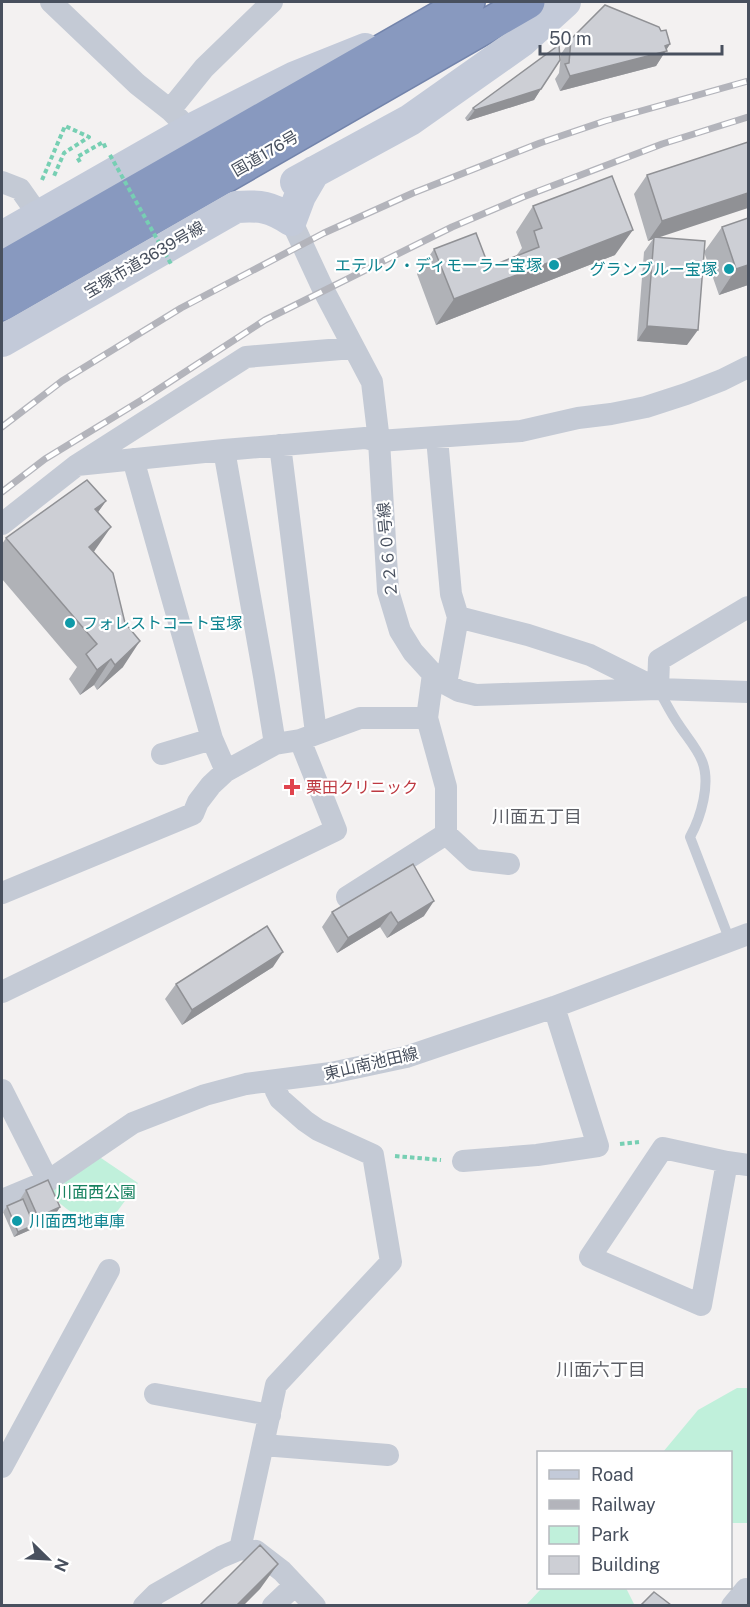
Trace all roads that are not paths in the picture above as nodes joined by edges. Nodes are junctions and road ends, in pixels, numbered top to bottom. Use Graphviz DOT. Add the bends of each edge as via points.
graph roads {
  1 [pos="51,2"];
  2 [pos="272,2"];
  3 [pos="468,2"];
  4 [pos="528,2"];
  5 [pos="565,2"];
  6 [pos="430,23"];
  7 [pos="180,120"];
  8 [pos="314,172"];
  9 [pos="2,182"];
  10 [pos="255,205"];
  11 [pos="39,216"];
  12 [pos="291,220"];
  13 [pos="2,237"];
  14 [pos="2,268"];
  15 [pos="2,304"];
  16 [pos="2,341"];
  17 [pos="353,348"];
  18 [pos="748,367"];
  19 [pos="437,438"];
  20 [pos="379,441"];
  21 [pos="280,446"];
  22 [pos="224,450"];
  23 [pos="134,459"];
  24 [pos="77,465"];
  25 [pos="2,524"];
  26 [pos="748,607"];
  27 [pos="458,617"];
  28 [pos="439,679"];
  29 [pos="658,689"];
  30 [pos="748,692"];
  31 [pos="427,718"];
  32 [pos="308,736"];
  33 [pos="212,739"];
  34 [pos="275,744"];
  35 [pos="162,754"];
  36 [pos="226,771"];
  37 [pos="446,834"];
  38 [pos="508,864"];
  39 [pos="2,893"];
  40 [pos="347,897"];
  41 [pos="739,938"];
  42 [pos="2,992"];
  43 [pos="554,1007"];
  44 [pos="273,1081"];
  45 [pos="2,1090"];
  46 [pos="463,1161"];
  47 [pos="738,1163"];
  48 [pos="48,1181"];
  49 [pos="2,1200"];
  50 [pos="109,1270"];
  51 [pos="155,1394"];
  52 [pos="270,1415"];
  53 [pos="263,1445"];
  54 [pos="388,1455"];
  55 [pos="2,1467"];
  56 [pos="240,1549"];
  57 [pos="295,1585"];
  58 [pos="748,1590"];
  59 [pos="144,1605"];
  60 [pos="273,1605"];
  61 [pos="315,1605"];
  62 [pos="732,1605"];
  1 -- 7 [label="street"];
  2 -- 7 [label="street" via="204,68"];
  3 -- 6 [label="highway, 国道176号"];
  4 -- 15 [label="highway, 国道176号"];
  5 -- 8 [label="street, 宝塚市道3639号線" via="522,41 410,120"];
  6 -- 7 [label="street"];
  6 -- 14 [label="highway, 国道176号"];
  7 -- 11 [label="street"];
  8 -- 10 [label="street, 宝塚市道3639号線"];
  8 -- 12 [label="street"];
  9 -- 11 [label="street" via="20,189"];
  10 -- 12 [label="street"];
  10 -- 16 [label="street, 宝塚市道3639号線" via="236,207"];
  11 -- 13 [label="street"];
  12 -- 17 [label="street, ２２６０号線"];
  17 -- 20 [label="street, ２２６０号線" via="372,382"];
  17 -- 24 [label="street" via="246,357"];
  18 -- 19 [label="street" via="686,394 612,414 521,431"];
  19 -- 20 [label="street"];
  19 -- 27 [label="street" via="451,594"];
  20 -- 21 [label="street" via="365,438"];
  20 -- 28 [label="street, ２２６０号線" via="388,591 400,631 413,652"];
  21 -- 22 [label="street"];
  21 -- 32 [label="street"];
  22 -- 23 [label="street"];
  22 -- 34 [label="street"];
  23 -- 24 [label="street"];
  23 -- 33 [label="street"];
  24 -- 25 [label="street"];
  26 -- 29 [label="street" via="658,660"];
  27 -- 28 [label="street"];
  27 -- 29 [label="street" via="590,655"];
  28 -- 29 [label="street, ２２６０号線" via="459,691 476,695"];
  28 -- 31 [label="street"];
  29 -- 30 [label="street, ２２６０号線"];
  29 -- 41 [label="lane" via="702,760 704,791 698,822 690,837"];
  31 -- 32 [label="street" via="360,718"];
  31 -- 37 [label="street" via="446,786"];
  32 -- 34 [label="street"];
  32 -- 42 [label="street" via="336,830"];
  33 -- 35 [label="street"];
  33 -- 36 [label="street"];
  34 -- 36 [label="street"];
  36 -- 39 [label="street" via="211,785 193,814"];
  37 -- 38 [label="street" via="474,860"];
  37 -- 40 [label="street"];
  41 -- 43 [label="street, 東山南池田線"];
  43 -- 44 [label="street, 東山南池田線" via="406,1057"];
  43 -- 46 [label="street" via="598,1146"];
  44 -- 48 [label="street, 東山南池田線" via="205,1095 133,1124"];
  44 -- 52 [label="street" via="280,1099 305,1121 373,1155 391,1262 276,1385"];
  45 -- 48 [label="street"];
  47 -- 47 [label="street" via="701,1305 590,1257 663,1148"];
  48 -- 49 [label="street, 東山南池田線"];
  50 -- 55 [label="street"];
  51 -- 52 [label="street"];
  52 -- 53 [label="street"];
  53 -- 54 [label="street"];
  53 -- 56 [label="street"];
  56 -- 57 [label="street" via="256,1551"];
  56 -- 59 [label="street" via="156,1594"];
  57 -- 60 [label="street"];
  57 -- 61 [label="street"];
  58 -- 62 [label="street"];
}
